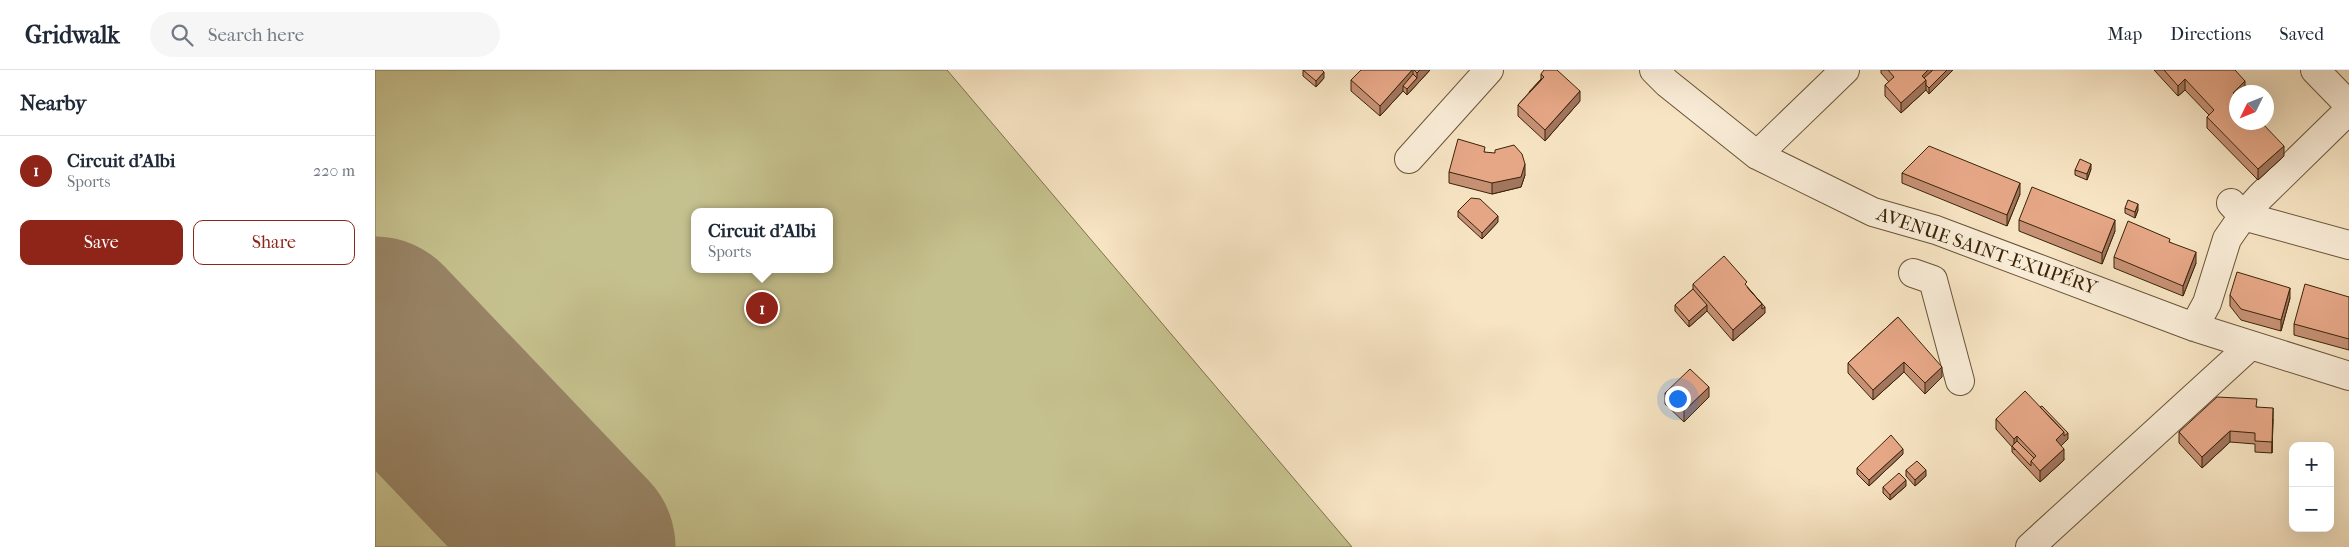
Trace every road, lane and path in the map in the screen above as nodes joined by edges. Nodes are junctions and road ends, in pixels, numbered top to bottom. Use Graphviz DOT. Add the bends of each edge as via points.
graph roads {
  1 [pos="1489,70"];
  2 [pos="1654,70"];
  3 [pos="1845,70"];
  4 [pos="2315,70"];
  5 [pos="2349,106"];
  6 [pos="2349,110"];
  7 [pos="1757,155"];
  8 [pos="1409,159"];
  9 [pos="2237,209"];
  10 [pos="2349,245"];
  11 [pos="1913,273"];
  12 [pos="2195,327"];
  13 [pos="2250,346"];
  14 [pos="2349,376"];
  15 [pos="1960,380"];
  16 [pos="2030,547"];
  1 -- 8 [label="street"];
  2 -- 7 [label="street, AVENUE SAINT-EXUPÉRY"];
  3 -- 7 [label="street"];
  4 -- 5 [label="street"];
  6 -- 9 [label="street" via="2260,197"];
  7 -- 12 [label="street, AVENUE SAINT-EXUPÉRY" via="1873,212 1936,230"];
  9 -- 10 [label="street"];
  9 -- 12 [label="street" via="2207,303"];
  11 -- 15 [label="street" via="1933,280"];
  12 -- 13 [label="street, AVENUE SAINT-EXUPÉRY"];
  13 -- 14 [label="street, AVENUE SAINT-EXUPÉRY"];
  13 -- 16 [label="street"];
}
